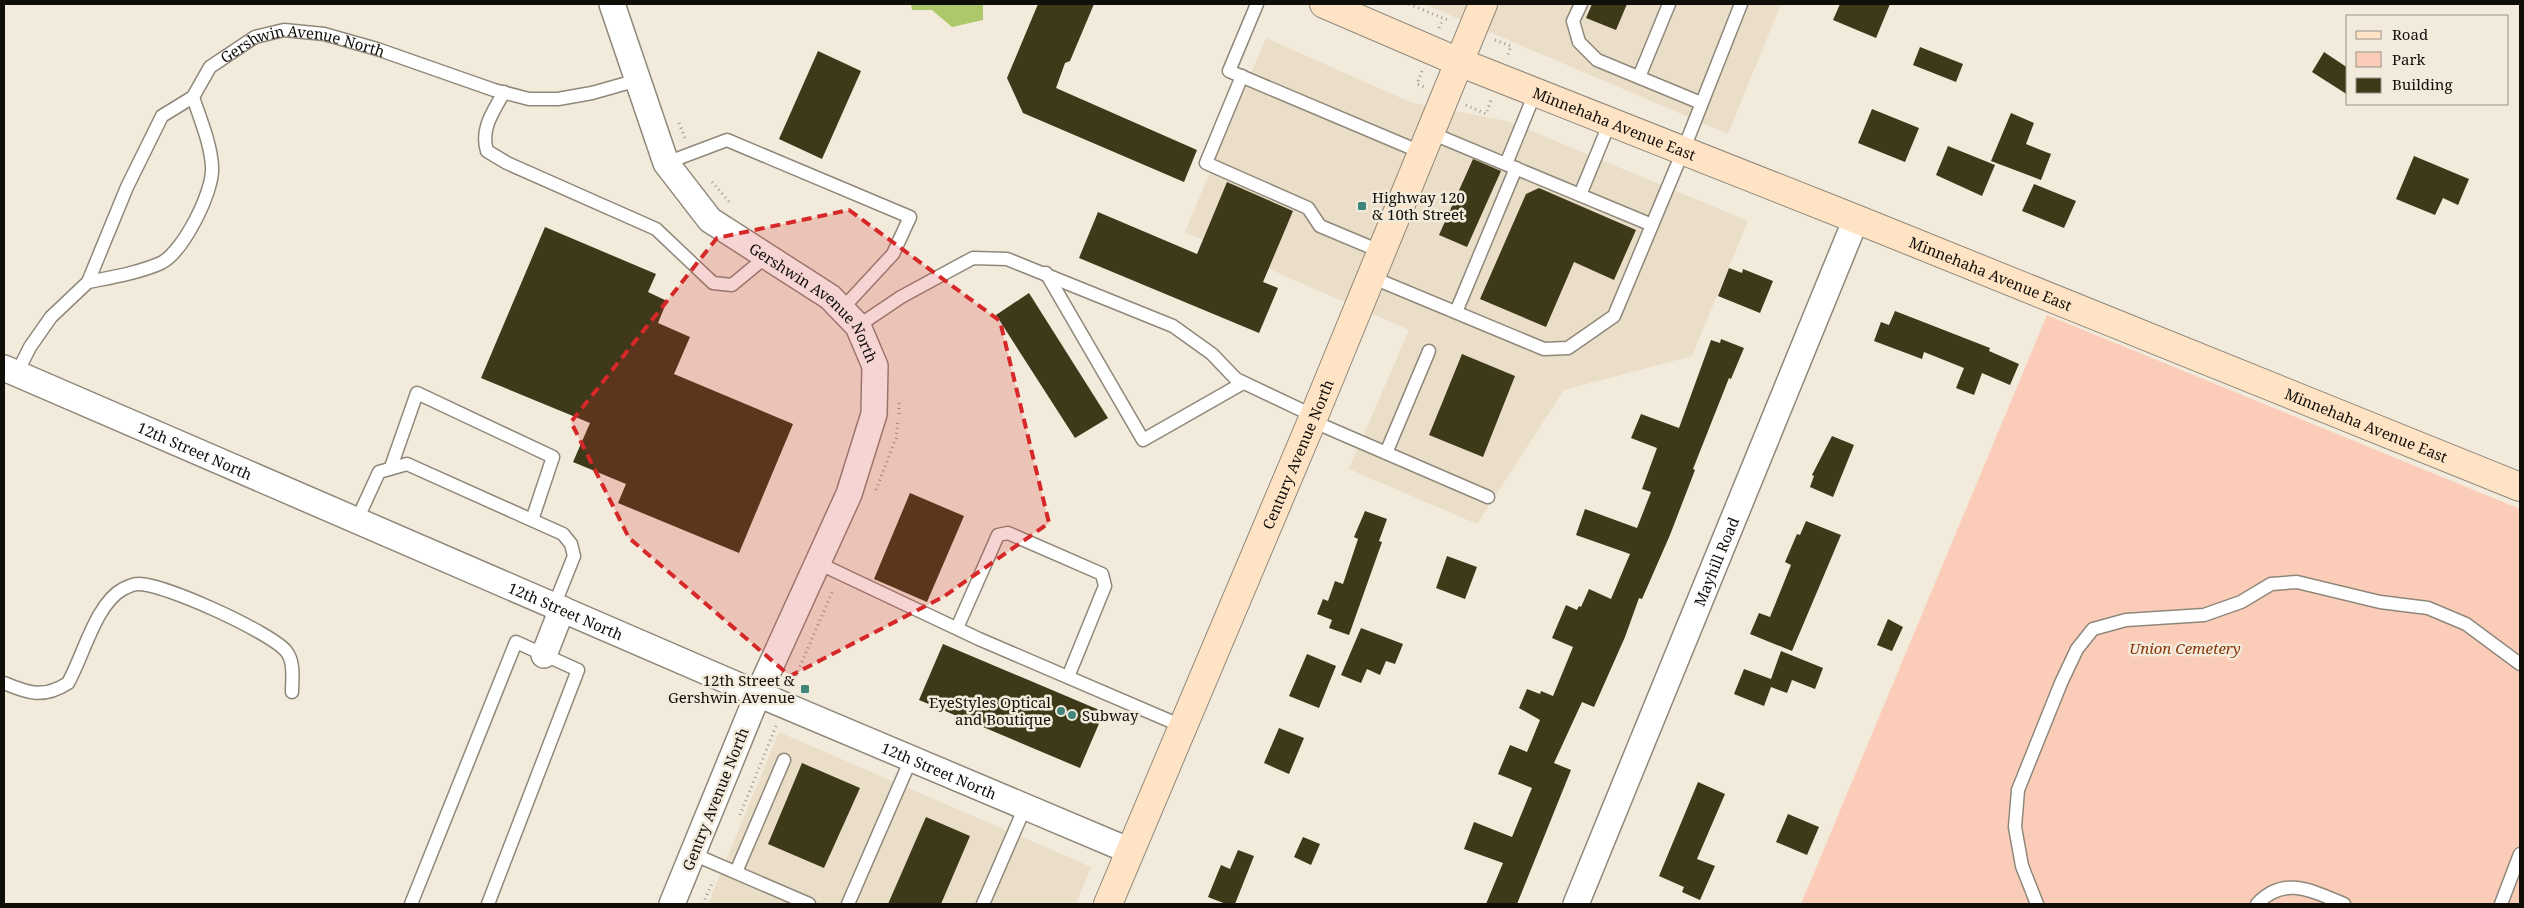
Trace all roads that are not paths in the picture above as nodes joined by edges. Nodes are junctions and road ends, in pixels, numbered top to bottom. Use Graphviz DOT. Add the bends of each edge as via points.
graph roads {
  1 [pos="1257,4"];
  2 [pos="1324,4"];
  3 [pos="1483,4"];
  4 [pos="1581,4"];
  5 [pos="1668,4"];
  6 [pos="1741,4"];
  7 [pos="616,5"];
  8 [pos="1460,62"];
  9 [pos="1242,76"];
  10 [pos="1639,77"];
  11 [pos="638,80"];
  12 [pos="504,92"];
  13 [pos="1535,93"];
  14 [pos="193,97"];
  15 [pos="1701,103"];
  16 [pos="1610,122"];
  17 [pos="1427,143"];
  18 [pos="1683,151"];
  19 [pos="666,163"];
  20 [pos="1511,166"];
  21 [pos="1580,195"];
  22 [pos="1856,219"];
  23 [pos="1652,225"];
  24 [pos="1382,252"];
  25 [pos="767,256"];
  26 [pos="1046,273"];
  27 [pos="1371,277"];
  28 [pos="88,282"];
  29 [pos="1456,312"];
  30 [pos="850,317"];
  31 [pos="1429,351"];
  32 [pos="10,370"];
  33 [pos="1243,383"];
  34 [pos="1313,419"];
  35 [pos="1386,453"];
  36 [pos="391,467"];
  37 [pos="2520,487"];
  38 [pos="1488,497"];
  39 [pos="357,520"];
  40 [pos="532,520"];
  41 [pos="818,563"];
  42 [pos="558,608"];
  43 [pos="957,628"];
  44 [pos="544,655"];
  45 [pos="2520,664"];
  46 [pos="1068,677"];
  47 [pos="4,683"];
  48 [pos="292,692"];
  49 [pos="758,694"];
  50 [pos="1184,727"];
  51 [pos="912,759"];
  52 [pos="784,760"];
  53 [pos="1025,807"];
  54 [pos="1130,851"];
  55 [pos="693,854"];
  56 [pos="2520,854"];
  57 [pos="736,872"];
  58 [pos="411,904"];
  59 [pos="488,904"];
  60 [pos="672,904"];
  61 [pos="809,904"];
  62 [pos="848,904"];
  63 [pos="983,904"];
  64 [pos="1108,904"];
  65 [pos="1576,904"];
  66 [pos="2037,904"];
  67 [pos="2257,904"];
  68 [pos="2344,904"];
  69 [pos="2501,904"];
  1 -- 9 [label="lane" via="1228,71"];
  2 -- 8 [label="main road, Minnehaha Avenue East"];
  3 -- 8 [label="main road, Century Avenue North"];
  4 -- 10 [label="lane" via="1573,21 1579,42 1597,60"];
  5 -- 10 [label="lane"];
  6 -- 15 [label="lane"];
  7 -- 11 [label="street, Gershwin Avenue North"];
  8 -- 13 [label="main road, Minnehaha Avenue East"];
  8 -- 17 [label="main road, Century Avenue North"];
  9 -- 17 [label="lane"];
  9 -- 24 [label="lane" via="1206,162 1308,208 1320,226"];
  10 -- 15 [label="lane"];
  11 -- 12 [label="lane, Gershwin Avenue North" via="558,99 529,99"];
  11 -- 19 [label="street, Gershwin Avenue North"];
  12 -- 14 [label="lane, Gershwin Avenue North" via="377,48 324,34 284,30 255,37 210,67"];
  12 -- 25 [label="lane" via="485,128 487,151 507,163 656,229 713,283 732,285"];
  13 -- 16 [label="main road, Minnehaha Avenue East"];
  13 -- 20 [label="lane"];
  14 -- 28 [label="lane, Gershwin Avenue North" via="162,116 126,187"];
  14 -- 28 [label="lane" via="204,128 212,168 205,200 189,233 164,262 128,275"];
  15 -- 18 [label="lane"];
  16 -- 18 [label="main road, Minnehaha Avenue East"];
  16 -- 21 [label="lane"];
  17 -- 20 [label="lane"];
  17 -- 24 [label="main road, Century Avenue North"];
  18 -- 22 [label="main road, Minnehaha Avenue East"];
  18 -- 23 [label="lane"];
  19 -- 25 [label="street, Gershwin Avenue North" via="710,220"];
  19 -- 30 [label="lane" via="727,140 910,217 893,254"];
  20 -- 21 [label="lane"];
  20 -- 29 [label="lane"];
  21 -- 23 [label="lane"];
  22 -- 37 [label="main road, Minnehaha Avenue East"];
  22 -- 65 [label="street, Mayhill Road"];
  23 -- 29 [label="lane" via="1614,316 1568,348 1544,349"];
  24 -- 27 [label="main road, Century Avenue North"];
  25 -- 30 [label="street, Gershwin Avenue North" via="830,297"];
  26 -- 30 [label="lane" via="1007,259 973,258 901,297"];
  26 -- 33 [label="lane" via="1173,326 1212,354"];
  26 -- 33 [label="lane" via="1143,440"];
  27 -- 29 [label="lane"];
  27 -- 34 [label="main road, Century Avenue North"];
  28 -- 32 [label="lane, Gershwin Avenue North" via="51,318"];
  30 -- 41 [label="street, Gershwin Avenue North" via="876,366 874,414 849,494"];
  31 -- 35 [label="lane"];
  32 -- 39 [label="street, 12th Street North"];
  33 -- 34 [label="lane"];
  34 -- 35 [label="lane"];
  34 -- 50 [label="main road, Century Avenue North"];
  35 -- 38 [label="lane"];
  36 -- 39 [label="lane" via="379,472"];
  36 -- 40 [label="lane" via="407,464"];
  36 -- 40 [label="lane" via="417,392 553,457"];
  39 -- 42 [label="street, 12th Street North"];
  40 -- 42 [label="lane" via="563,534 571,544 574,556"];
  41 -- 43 [label="lane"];
  41 -- 49 [label="street, Gershwin Avenue North"];
  42 -- 44 [label="street"];
  42 -- 49 [label="street, 12th Street North"];
  43 -- 46 [label="lane"];
  43 -- 46 [label="lane" via="998,536 1008,533 1016,536 1102,574 1105,586"];
  44 -- 58 [label="lane" via="516,642"];
  44 -- 59 [label="lane" via="578,670"];
  45 -- 66 [label="lane" via="2466,624 2428,608 2380,602 2297,582 2271,584 2241,602 2204,615 2126,620 2093,629 2077,649 2061,683 2018,790 2015,827 2022,866"];
  46 -- 50 [label="lane"];
  47 -- 48 [label="lane" via="31,694 68,683 109,600 123,589 137,584 209,607 276,642 288,653 292,665"];
  49 -- 51 [label="street, 12th Street North"];
  49 -- 55 [label="street, Gentry Avenue North"];
  50 -- 54 [label="main road, Century Avenue North"];
  51 -- 53 [label="street, 12th Street North"];
  51 -- 62 [label="lane"];
  52 -- 57 [label="lane"];
  53 -- 54 [label="street, 12th Street North"];
  53 -- 63 [label="lane"];
  54 -- 64 [label="main road, Century Avenue North"];
  55 -- 57 [label="lane"];
  55 -- 60 [label="street, Gentry Avenue North"];
  56 -- 69 [label="lane"];
  57 -- 61 [label="lane"];
  67 -- 68 [label="lane" via="2267,893 2289,886 2313,891"];
}
